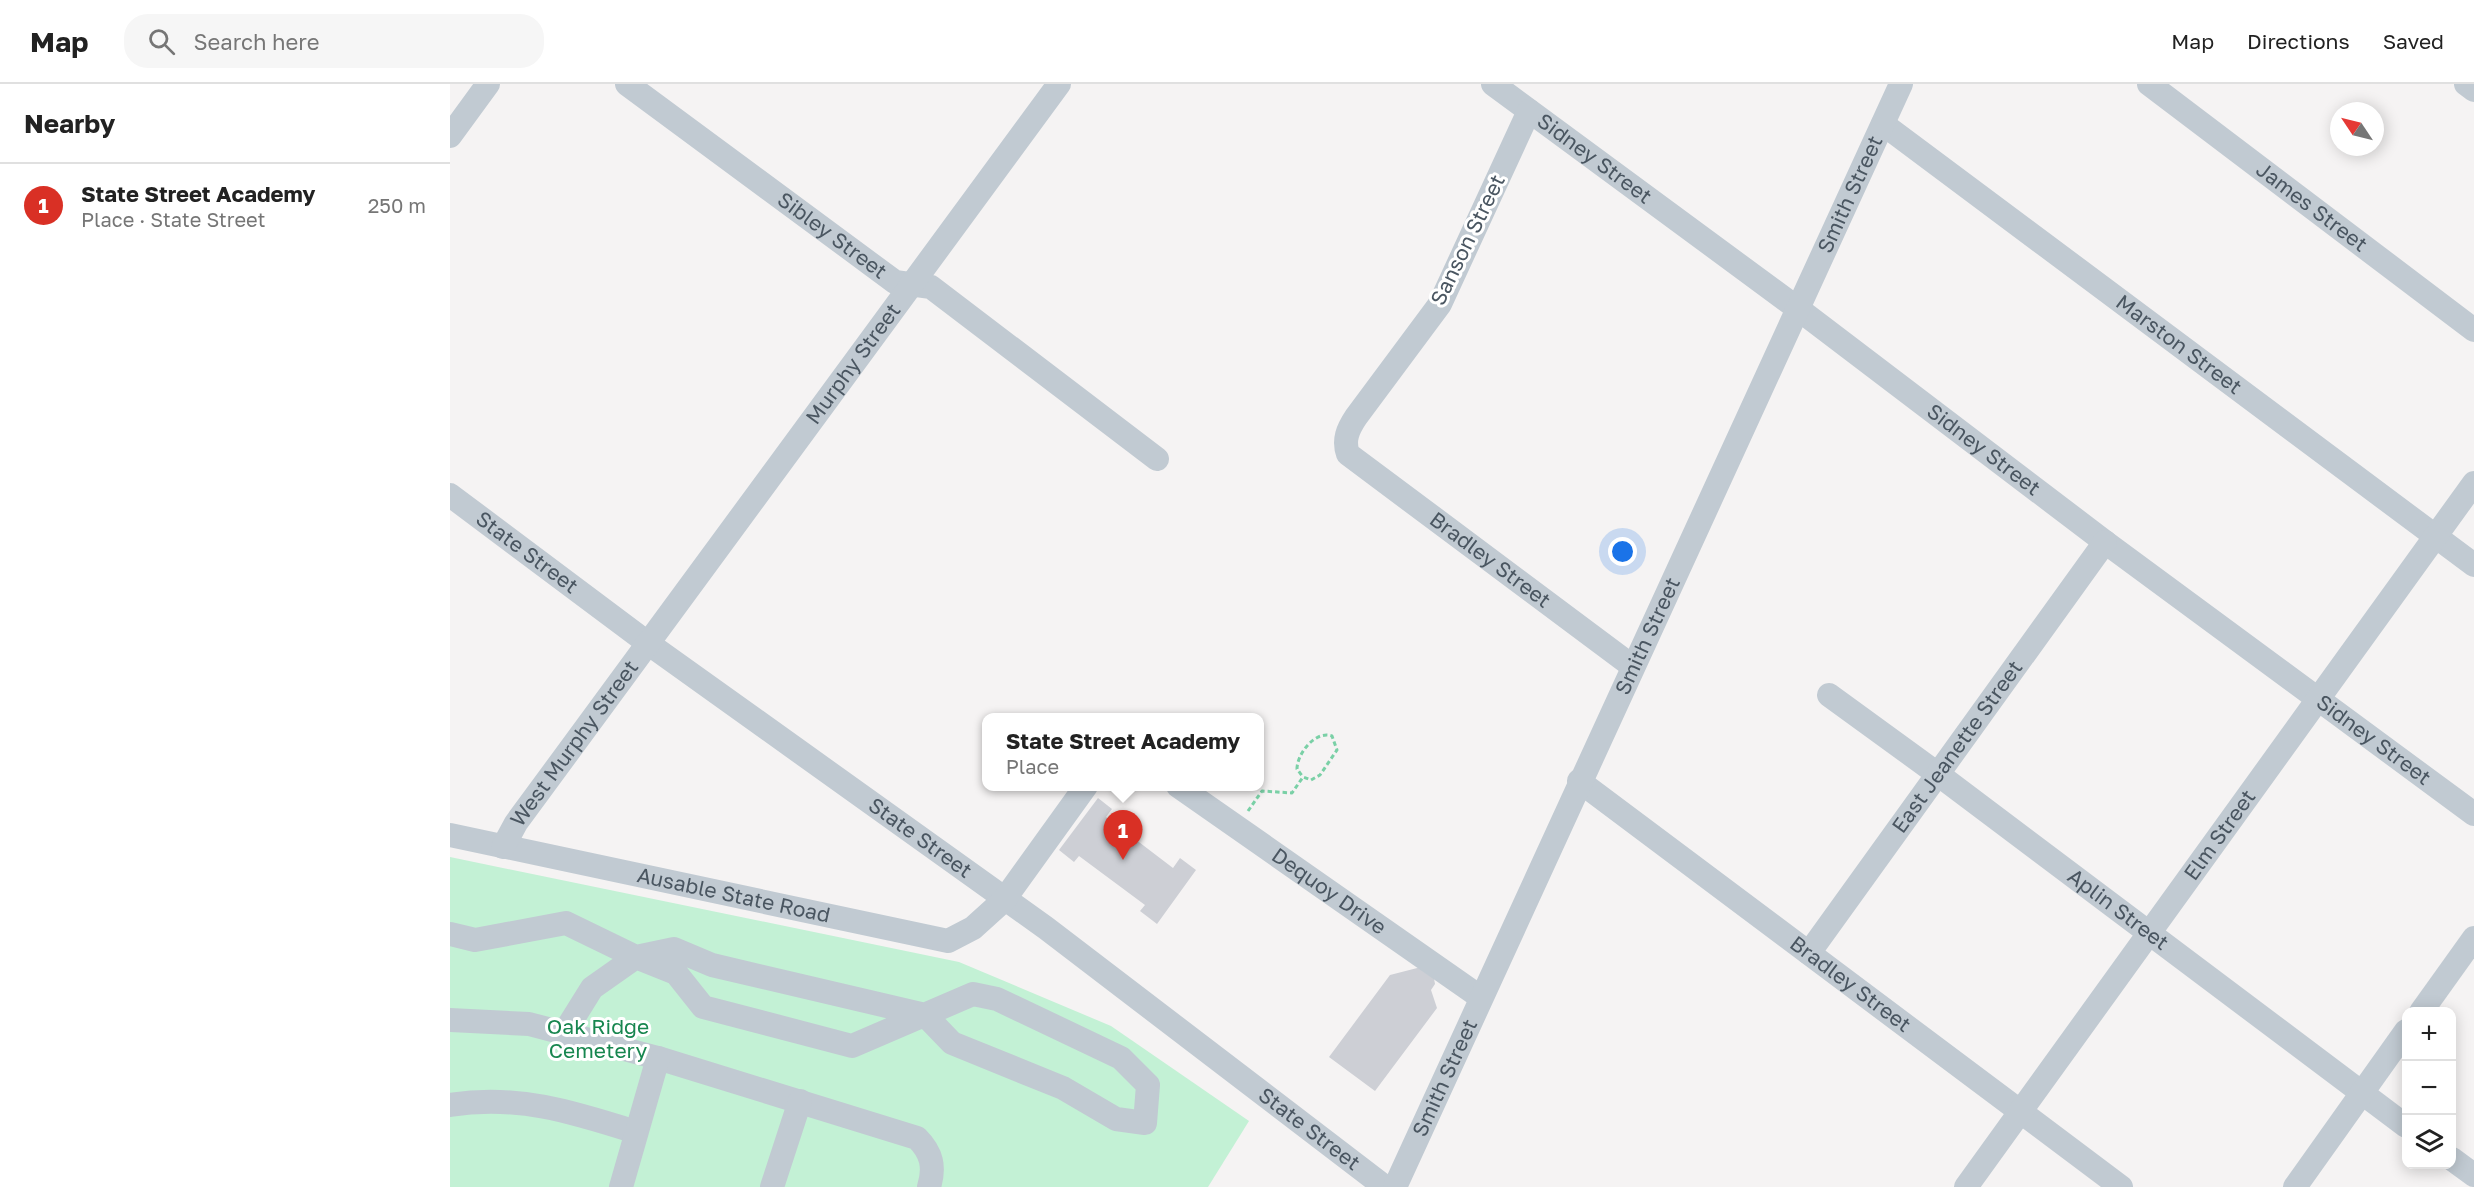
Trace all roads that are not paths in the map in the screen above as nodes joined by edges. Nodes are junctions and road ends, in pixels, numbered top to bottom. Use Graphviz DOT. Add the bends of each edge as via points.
graph roads {
  1 [pos="488,84"];
  2 [pos="627,84"];
  3 [pos="1059,84"];
  4 [pos="1493,84"];
  5 [pos="1901,84"];
  6 [pos="2149,84"];
  7 [pos="2466,84"];
  8 [pos="2474,90"];
  9 [pos="1529,111"];
  10 [pos="1882,124"];
  11 [pos="450,136"];
  12 [pos="913,285"];
  13 [pos="1797,308"];
  14 [pos="2474,330"];
  15 [pos="1348,454"];
  16 [pos="1158,459"];
  17 [pos="2474,483"];
  18 [pos="450,495"];
  19 [pos="2435,536"];
  20 [pos="2105,542"];
  21 [pos="2474,565"];
  22 [pos="649,644"];
  23 [pos="1632,666"];
  24 [pos="1829,694"];
  25 [pos="2319,698"];
  26 [pos="1939,775"];
  27 [pos="1579,781"];
  28 [pos="1082,791"];
  29 [pos="1185,791"];
  30 [pos="2474,814"];
  31 [pos="450,835"];
  32 [pos="503,847"];
  33 [pos="1004,900"];
  34 [pos="2148,933"];
  35 [pos="450,934"];
  36 [pos="2474,938"];
  37 [pos="1809,953"];
  38 [pos="636,957"];
  39 [pos="1480,997"];
  40 [pos="2424,1007"];
  41 [pos="925,1015"];
  42 [pos="450,1020"];
  43 [pos="564,1033"];
  44 [pos="2402,1037"];
  45 [pos="658,1058"];
  46 [pos="2361,1094"];
  47 [pos="800,1101"];
  48 [pos="450,1105"];
  49 [pos="2021,1111"];
  50 [pos="2402,1123"];
  51 [pos="636,1132"];
  52 [pos="2456,1162"];
  53 [pos="2474,1175"];
  54 [pos="621,1187"];
  55 [pos="772,1187"];
  56 [pos="928,1187"];
  57 [pos="1385,1187"];
  58 [pos="1395,1187"];
  59 [pos="1966,1187"];
  60 [pos="2121,1187"];
  61 [pos="2295,1187"];
  1 -- 11 [label="street"];
  2 -- 12 [label="street, Sibley Street" via="895,282"];
  3 -- 12 [label="street, Murphy Street"];
  4 -- 9 [label="street, Sidney Street"];
  5 -- 10 [label="street, Smith Street"];
  6 -- 14 [label="street, James Street"];
  7 -- 8 [label="street"];
  9 -- 13 [label="street, Sidney Street"];
  9 -- 15 [label="street, Sanson Street" via="1452,283 1352,423 1345,446"];
  10 -- 13 [label="street, Smith Street"];
  10 -- 19 [label="street, Marston Street"];
  12 -- 16 [label="street, Sibley Street" via="931,287"];
  12 -- 22 [label="street, Murphy Street"];
  13 -- 20 [label="street, Sidney Street"];
  13 -- 23 [label="street, Smith Street"];
  15 -- 23 [label="street, Bradley Street"];
  17 -- 19 [label="street, Elm Street"];
  18 -- 22 [label="street, State Street"];
  19 -- 21 [label="street, Marston Street"];
  19 -- 25 [label="street, Elm Street"];
  20 -- 25 [label="street, Sidney Street"];
  20 -- 26 [label="street, East Jeanette Street"];
  22 -- 32 [label="street, West Murphy Street" via="516,823"];
  22 -- 33 [label="street, State Street"];
  23 -- 27 [label="street, Smith Street"];
  24 -- 26 [label="street, Aplin Street"];
  25 -- 30 [label="street, Sidney Street"];
  25 -- 34 [label="street, Elm Street"];
  26 -- 34 [label="street, Aplin Street"];
  26 -- 37 [label="street, East Jeanette Street"];
  27 -- 37 [label="street, Bradley Street"];
  27 -- 39 [label="street, Smith Street"];
  28 -- 33 [label="street"];
  29 -- 39 [label="street, Dequoy Drive"];
  31 -- 32 [label="street, Ausable State Road"];
  32 -- 33 [label="street, Ausable State Road" via="948,941 973,928"];
  33 -- 57 [label="street, State Street"];
  34 -- 46 [label="street, Aplin Street"];
  34 -- 49 [label="street, Elm Street"];
  35 -- 38 [label="street" via="475,940 566,922"];
  36 -- 40 [label="street"];
  37 -- 49 [label="street, Bradley Street"];
  38 -- 41 [label="street" via="674,949 712,965"];
  38 -- 41 [label="street" via="676,973 703,1007 852,1046"];
  38 -- 43 [label="street" via="592,988"];
  39 -- 58 [label="street, Smith Street"];
  41 -- 41 [label="street" via="952,1043 1063,1088 1116,1119 1144,1123 1148,1085 1121,1058 997,999 974,994"];
  42 -- 43 [label="street" via="529,1024"];
  43 -- 45 [label="street"];
  44 -- 46 [label="street"];
  45 -- 47 [label="street"];
  45 -- 51 [label="street"];
  46 -- 50 [label="street, Aplin Street"];
  46 -- 61 [label="street"];
  47 -- 55 [label="street"];
  47 -- 56 [label="street" via="917,1138 932,1160"];
  48 -- 51 [label="street" via="522,1101"];
  49 -- 59 [label="street, Elm Street"];
  49 -- 60 [label="street, Bradley Street"];
  51 -- 54 [label="street"];
  52 -- 53 [label="street"];
}
